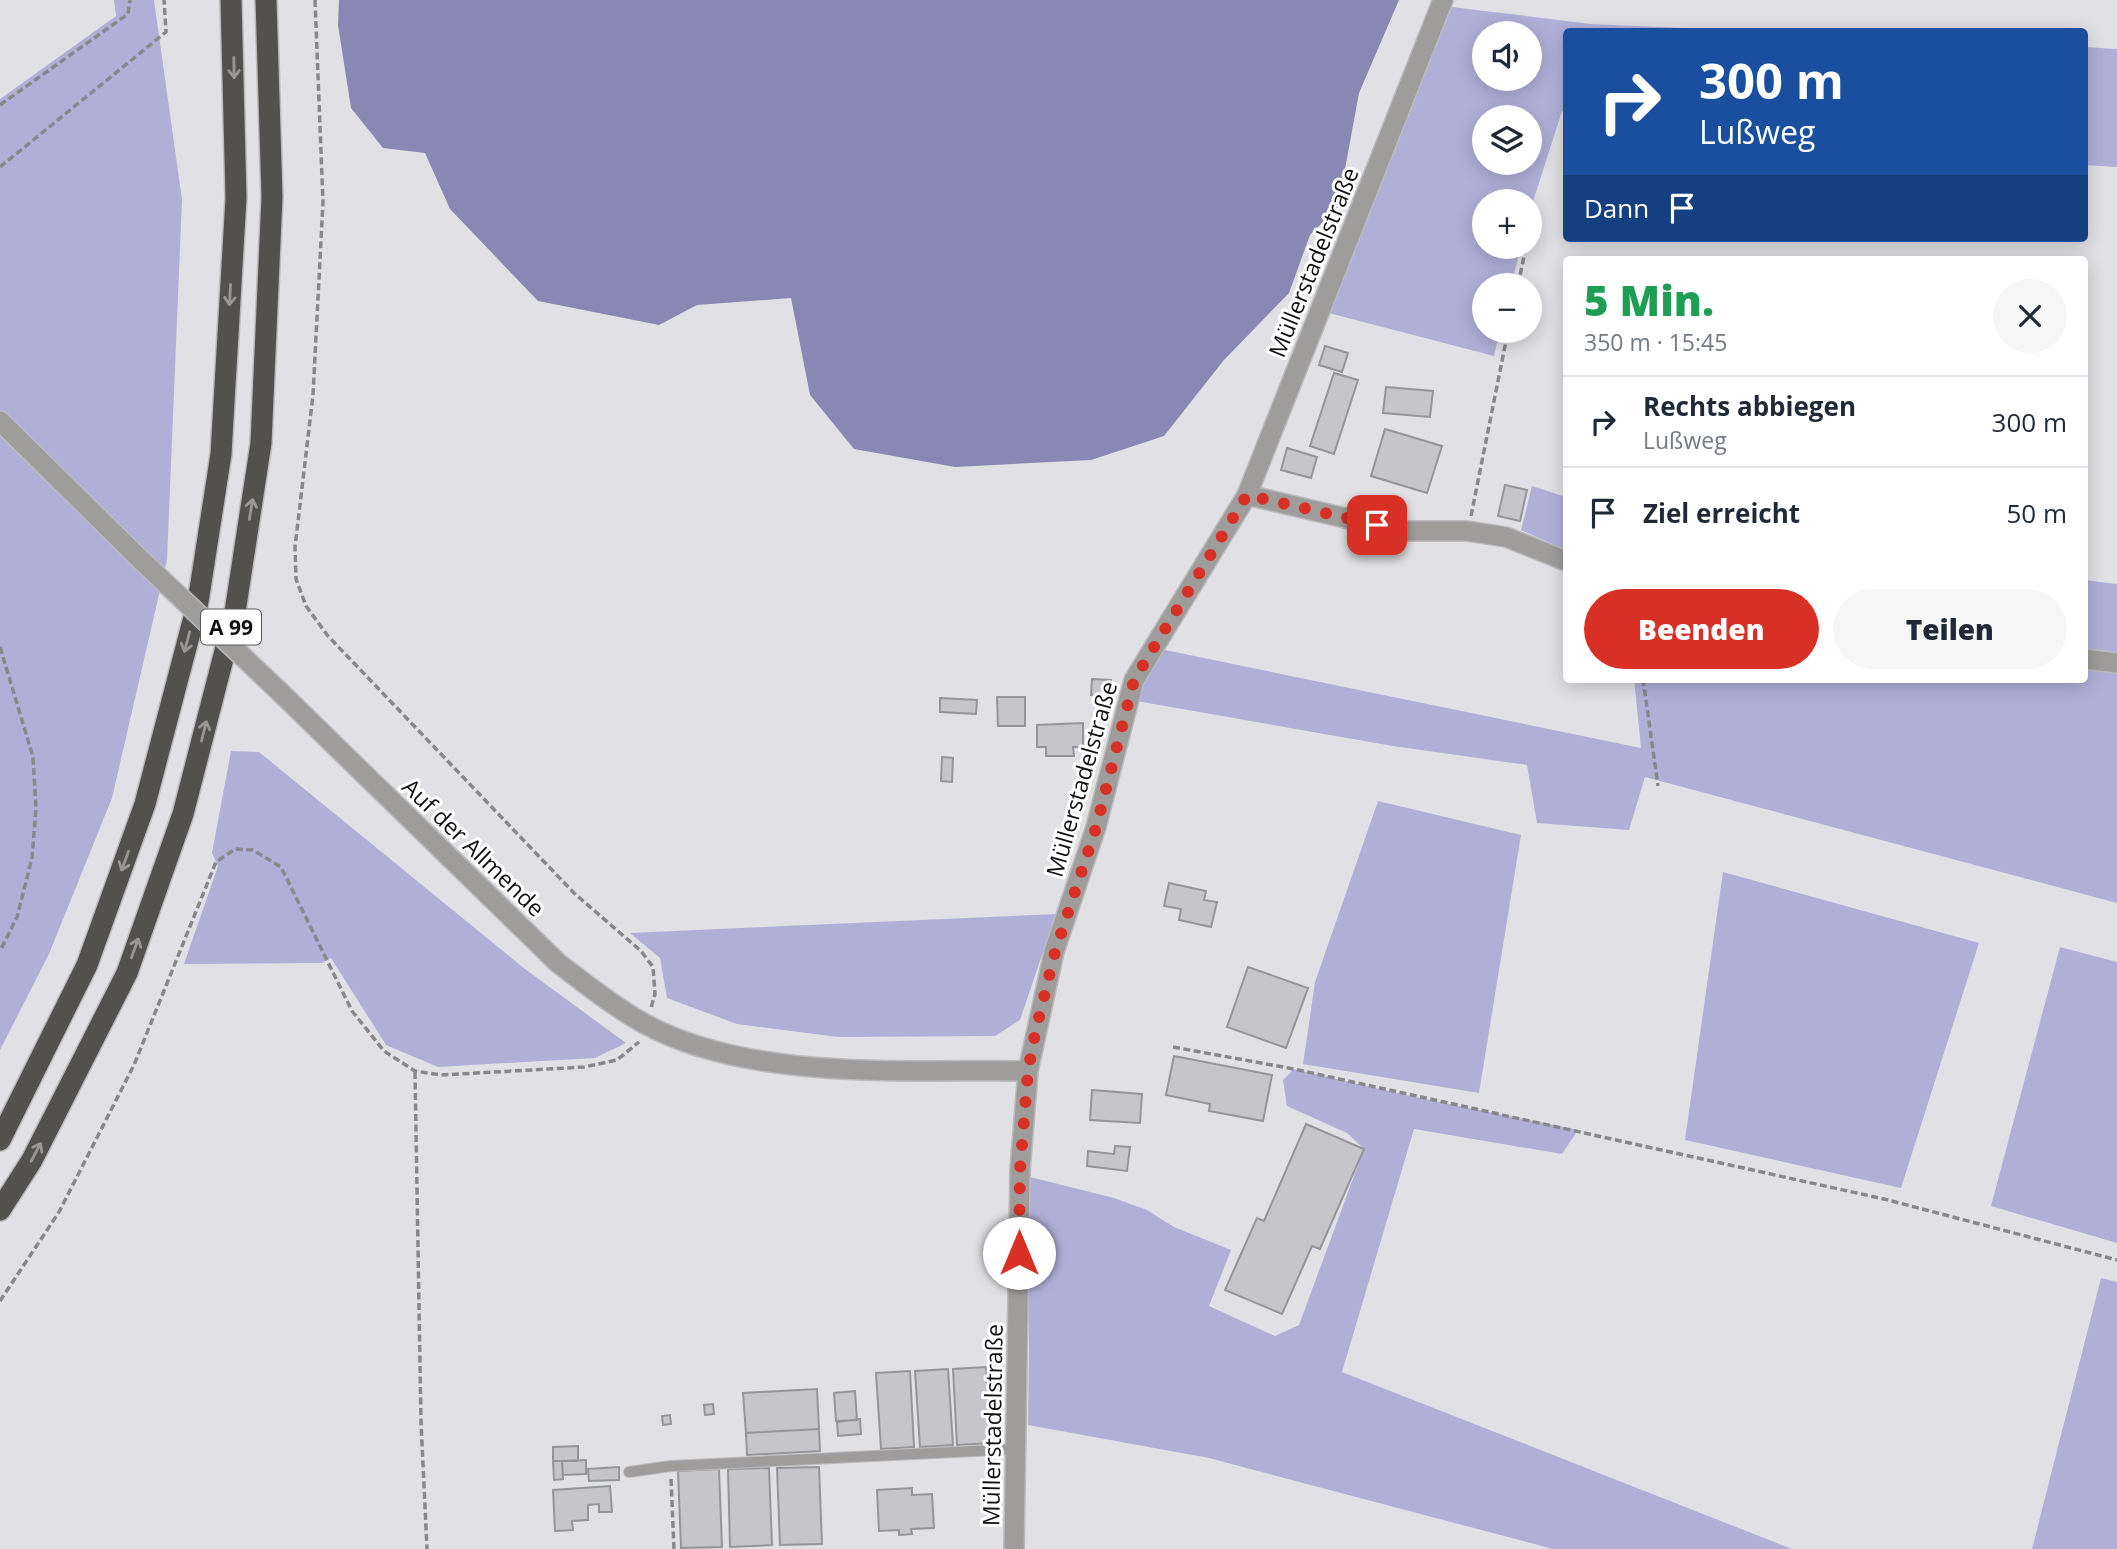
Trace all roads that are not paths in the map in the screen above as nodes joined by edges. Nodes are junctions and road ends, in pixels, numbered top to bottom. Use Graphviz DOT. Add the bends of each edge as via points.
graph roads {
  1 [pos="231,0"];
  2 [pos="266,0"];
  3 [pos="1443,0"];
  4 [pos="0,421"];
  5 [pos="1247,495"];
  6 [pos="1563,560"];
  7 [pos="2088,659"];
  8 [pos="2117,663"];
  9 [pos="1028,1071"];
  10 [pos="0,1140"];
  11 [pos="0,1210"];
  12 [pos="1017,1449"];
  13 [pos="629,1472"];
  14 [pos="1014,1549"];
  1 -- 10 [label="highway, A 99, one-way" via="235,212 221,454 198,602 145,804 87,965"];
  11 -- 2 [label="highway, A 99, one-way" via="32,1160 127,973 183,814 235,612 261,443 272,197"];
  3 -- 5 [label="street, Müllerstadelstraße"];
  4 -- 9 [label="street, Auf der Allmende, bridge" via="558,962 609,1002 647,1025 702,1047 763,1062"];
  5 -- 6 [label="street" via="1401,531 1467,531 1506,537"];
  5 -- 9 [label="street, Müllerstadelstraße" via="1134,680 1096,828 1055,952"];
  7 -- 8 [label="street"];
  9 -- 12 [label="street, Müllerstadelstraße" via="1020,1170"];
  12 -- 13 [label="lane" via="671,1466"];
  12 -- 14 [label="street, Müllerstadelstraße"];
}
